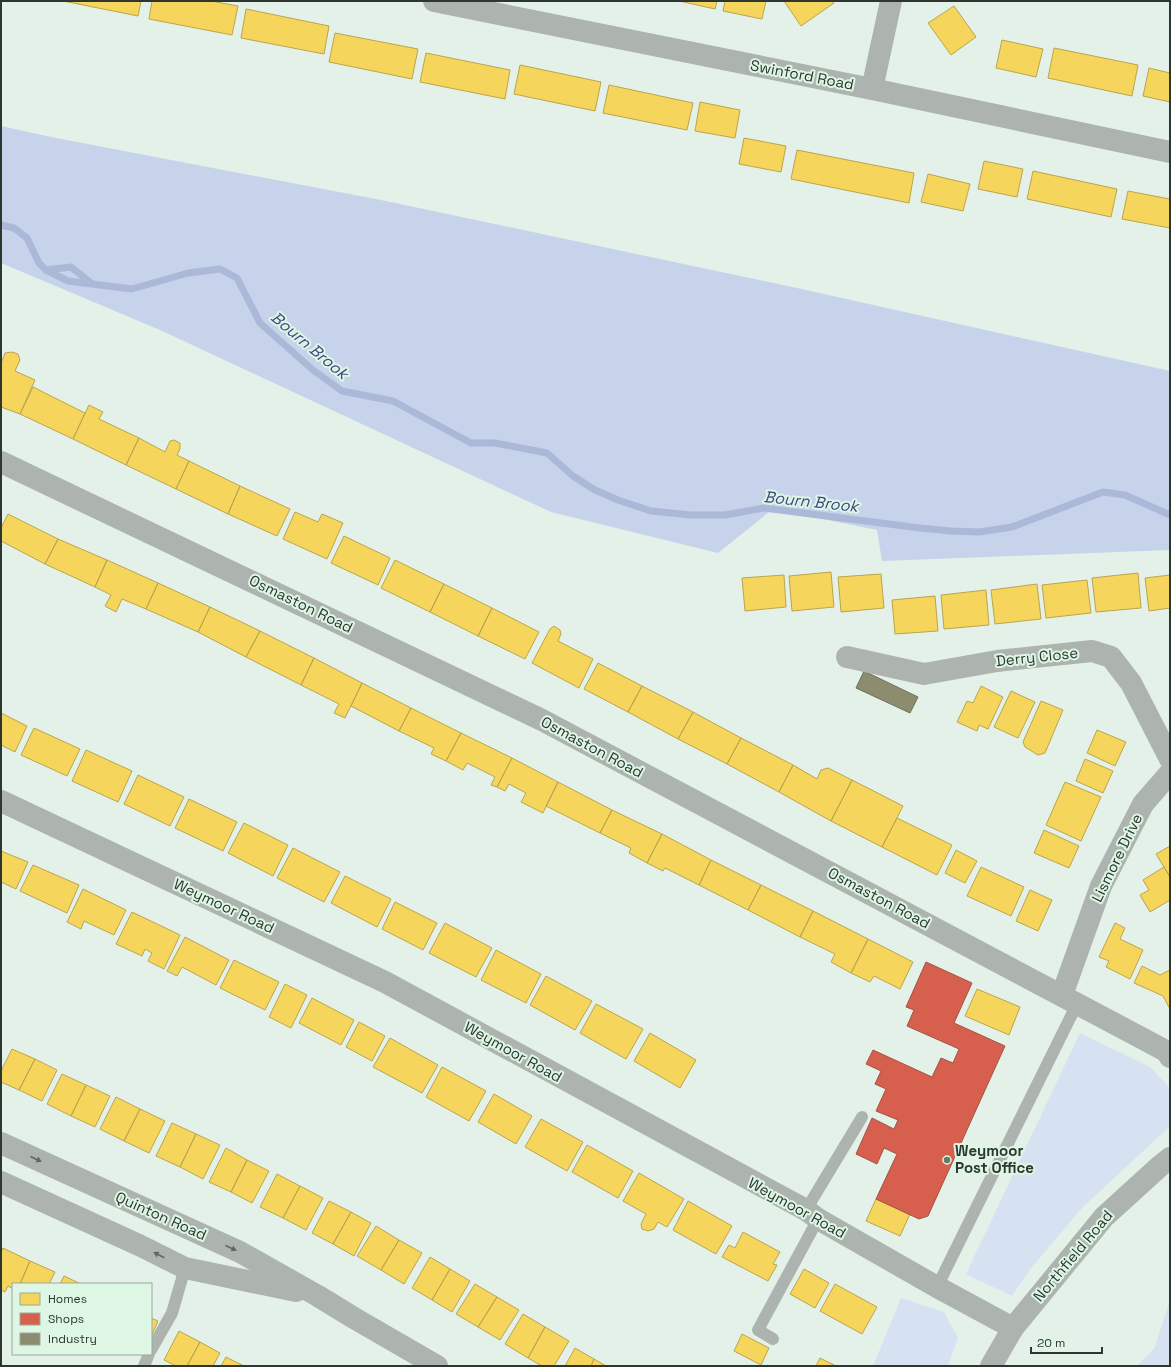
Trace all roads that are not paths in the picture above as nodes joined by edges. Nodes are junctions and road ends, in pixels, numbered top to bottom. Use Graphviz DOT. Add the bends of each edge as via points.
graph roads {
  1 [pos="434,1"];
  2 [pos="891,1"];
  3 [pos="872,89"];
  4 [pos="1170,152"];
  5 [pos="1,462"];
  6 [pos="847,657"];
  7 [pos="1170,759"];
  8 [pos="1170,773"];
  9 [pos="1,801"];
  10 [pos="1070,1000"];
  11 [pos="1170,1057"];
  12 [pos="862,1117"];
  13 [pos="1,1143"];
  14 [pos="1170,1158"];
  15 [pos="1,1182"];
  16 [pos="812,1214"];
  17 [pos="185,1268"];
  18 [pos="937,1288"];
  19 [pos="318,1296"];
  20 [pos="1013,1328"];
  21 [pos="773,1340"];
  22 [pos="152,1348"];
  23 [pos="149,1355"];
  24 [pos="144,1366"];
  25 [pos="437,1366"];
  26 [pos="992,1366"];
  1 -- 3 [label="street, Swinford Road"];
  2 -- 3 [label="street"];
  3 -- 4 [label="street, Swinford Road"];
  5 -- 10 [label="street, Osmaston Road" via="542,720"];
  6 -- 7 [label="street, Derry Close" via="924,674 997,661 1092,651 1110,657 1131,683"];
  8 -- 10 [label="street, Lismore Drive" via="1143,804 1101,886"];
  9 -- 16 [label="street, Weymoor Road" via="385,982"];
  10 -- 11 [label="street, Osmaston Road" via="1166,1051"];
  10 -- 18 [label="lane"];
  12 -- 16 [label="lane"];
  13 -- 19 [label="street, Quinton Road, one-way" via="240,1252"];
  14 -- 20 [label="street, Northfield Road" via="1104,1217"];
  17 -- 15 [label="street, Quinton Road, one-way"];
  16 -- 18 [label="street, Weymoor Road"];
  16 -- 21 [label="lane" via="758,1330"];
  17 -- 19 [label="street, Quinton Road"];
  17 -- 22 [label="lane" via="172,1312"];
  18 -- 20 [label="street, Weymoor Road"];
  19 -- 25 [label="street, Quinton Road"];
  20 -- 26 [label="street, Northfield Road"];
  23 -- 24 [label="lane"];
}
